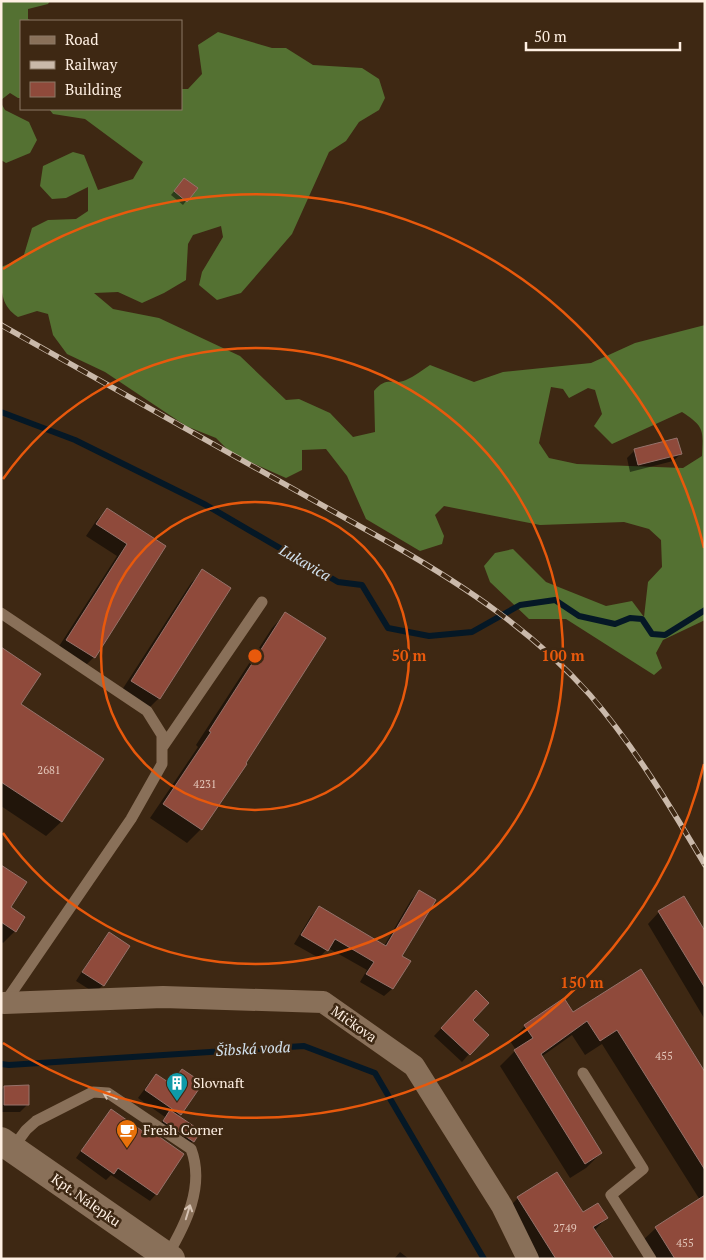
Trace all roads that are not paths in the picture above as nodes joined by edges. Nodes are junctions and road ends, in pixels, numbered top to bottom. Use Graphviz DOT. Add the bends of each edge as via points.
graph roads {
  1 [pos="262,602"];
  2 [pos="1,613"];
  3 [pos="162,748"];
  4 [pos="3,1005"];
  5 [pos="583,1073"];
  6 [pos="7,1145"];
  7 [pos="169,1257"];
  8 [pos="528,1259"];
  9 [pos="651,1259"];
  1 -- 3 [label="lane"];
  2 -- 3 [label="lane" via="148,711 162,735"];
  3 -- 4 [label="lane" via="162,764 131,819"];
  4 -- 8 [label="street, Mičkova" via="163,997 323,1002 414,1066 502,1206"];
  5 -- 9 [label="lane" via="643,1169 612,1195"];
  6 -- 7 [label="main road, Kpt. Nálepku"];
  7 -- 6 [label="lane, one-way" via="189,1212 197,1179 191,1149 108,1093 93,1092 36,1121"];
}
